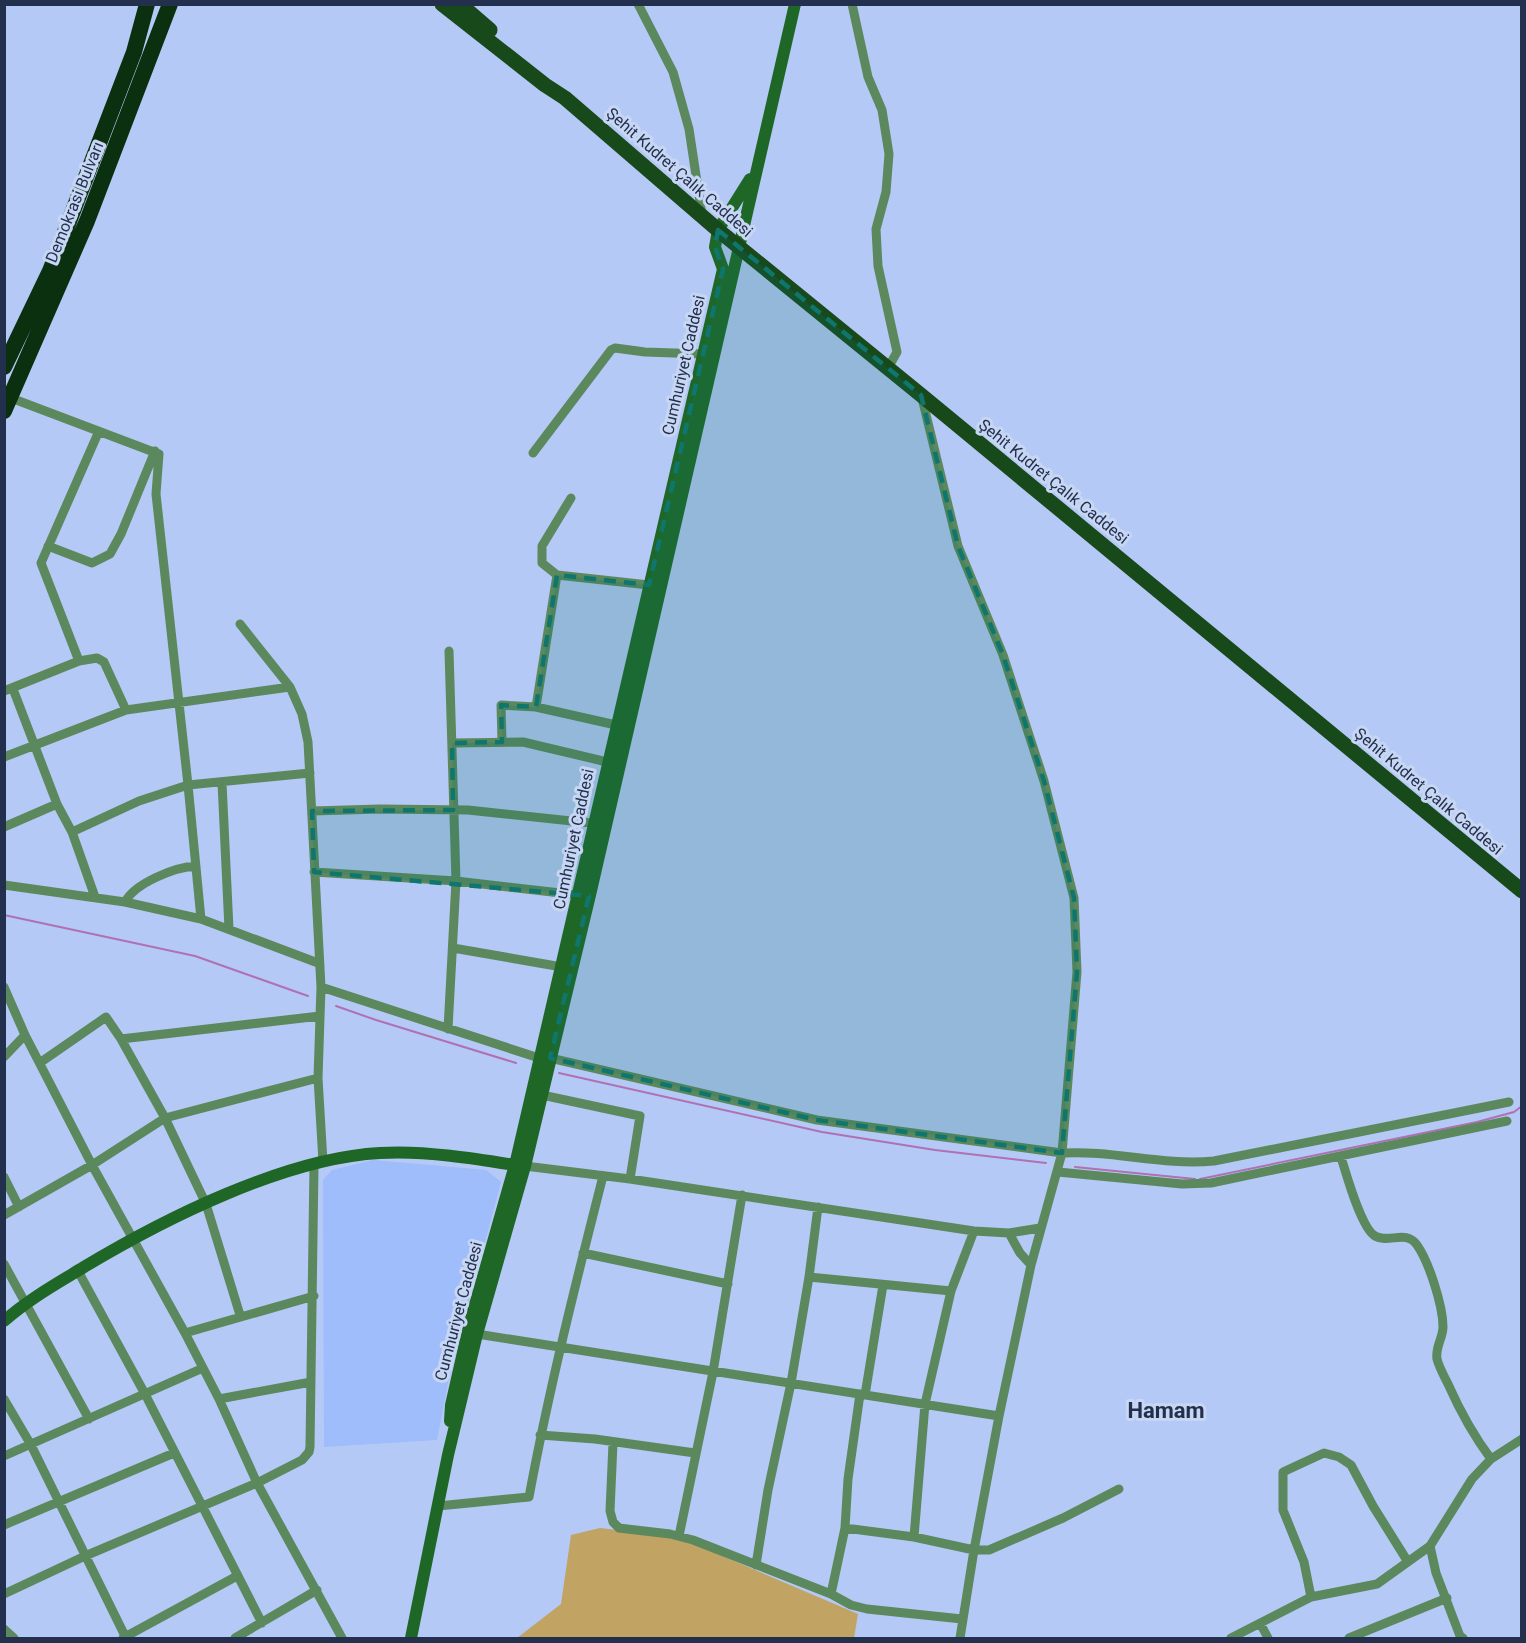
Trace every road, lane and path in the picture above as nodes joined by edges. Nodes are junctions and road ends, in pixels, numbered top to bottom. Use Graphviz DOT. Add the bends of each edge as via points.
graph roads {
  1 [pos="147,4"];
  2 [pos="170,4"];
  3 [pos="442,4"];
  4 [pos="460,4"];
  5 [pos="638,4"];
  6 [pos="795,4"];
  7 [pos="852,4"];
  8 [pos="565,98"];
  9 [pos="756,170"];
  10 [pos="702,216"];
  11 [pos="718,230"];
  12 [pos="739,247"];
  13 [pos="703,354"];
  14 [pos="4,367"];
  15 [pos="888,368"];
  16 [pos="921,395"];
  17 [pos="8,404"];
  18 [pos="99,431"];
  19 [pos="155,451"];
  20 [pos="533,453"];
  21 [pos="571,498"];
  22 [pos="48,546"];
  23 [pos="557,575"];
  24 [pos="649,585"];
  25 [pos="240,624"];
  26 [pos="449,651"];
  27 [pos="79,661"];
  28 [pos="290,687"];
  29 [pos="9,690"];
  30 [pos="180,701"];
  31 [pos="536,707"];
  32 [pos="126,710"];
  33 [pos="616,725"];
  34 [pos="502,742"];
  35 [pos="452,744"];
  36 [pos="34,745"];
  37 [pos="4,757"];
  38 [pos="607,762"];
  39 [pos="310,773"];
  40 [pos="222,783"];
  41 [pos="188,785"];
  42 [pos="57,804"];
  43 [pos="453,810"];
  44 [pos="312,811"];
  45 [pos="599,824"];
  46 [pos="4,827"];
  47 [pos="72,832"];
  48 [pos="196,866"];
  49 [pos="314,872"];
  50 [pos="456,881"];
  51 [pos="4,885"];
  52 [pos="1521,891"];
  53 [pos="578,895"];
  54 [pos="95,897"];
  55 [pos="125,902"];
  56 [pos="201,919"];
  57 [pos="229,929"];
  58 [pos="453,948"];
  59 [pos="318,963"];
  60 [pos="562,967"];
  61 [pos="4,987"];
  62 [pos="321,987"];
  63 [pos="320,1016"];
  64 [pos="448,1029"];
  65 [pos="25,1035"];
  66 [pos="121,1039"];
  67 [pos="4,1057"];
  68 [pos="544,1058"];
  69 [pos="41,1062"];
  70 [pos="318,1078"];
  71 [pos="542,1095"];
  72 [pos="1509,1102"];
  73 [pos="165,1118"];
  74 [pos="1507,1120"];
  75 [pos="1062,1152"];
  76 [pos="1341,1157"];
  77 [pos="319,1164"];
  78 [pos="92,1165"];
  79 [pos="520,1166"];
  80 [pos="1058,1172"];
  81 [pos="4,1176"];
  82 [pos="603,1176"];
  83 [pos="630,1179"];
  84 [pos="742,1196"];
  85 [pos="206,1204"];
  86 [pos="19,1207"];
  87 [pos="818,1207"];
  88 [pos="4,1215"];
  89 [pos="1040,1228"];
  90 [pos="974,1231"];
  91 [pos="1009,1233"];
  92 [pos="133,1238"];
  93 [pos="583,1253"];
  94 [pos="4,1264"];
  95 [pos="1031,1264"];
  96 [pos="78,1271"];
  97 [pos="809,1277"];
  98 [pos="728,1284"];
  99 [pos="883,1285"];
  100 [pos="951,1291"];
  101 [pos="314,1296"];
  102 [pos="24,1303"];
  103 [pos="240,1316"];
  104 [pos="4,1321"];
  105 [pos="184,1333"];
  106 [pos="477,1334"];
  107 [pos="560,1348"];
  108 [pos="203,1368"];
  109 [pos="713,1372"];
  110 [pos="311,1382"];
  111 [pos="791,1383"];
  112 [pos="145,1394"];
  113 [pos="862,1394"];
  114 [pos="4,1399"];
  115 [pos="219,1399"];
  116 [pos="925,1404"];
  117 [pos="999,1416"];
  118 [pos="90,1419"];
  119 [pos="540,1435"];
  120 [pos="1521,1439"];
  121 [pos="613,1443"];
  122 [pos="31,1446"];
  123 [pos="174,1453"];
  124 [pos="695,1453"];
  125 [pos="448,1455"];
  126 [pos="4,1456"];
  127 [pos="1491,1459"];
  128 [pos="257,1483"];
  129 [pos="1119,1489"];
  130 [pos="59,1502"];
  131 [pos="438,1506"];
  132 [pos="201,1509"];
  133 [pos="4,1525"];
  134 [pos="845,1528"];
  135 [pos="679,1536"];
  136 [pos="914,1536"];
  137 [pos="1430,1546"];
  138 [pos="974,1550"];
  139 [pos="86,1556"];
  140 [pos="1408,1562"];
  141 [pos="756,1566"];
  142 [pos="237,1576"];
  143 [pos="317,1590"];
  144 [pos="4,1594"];
  145 [pos="831,1594"];
  146 [pos="1311,1597"];
  147 [pos="1447,1598"];
  148 [pos="962,1619"];
  149 [pos="261,1623"];
  150 [pos="1260,1623"];
  151 [pos="4,1629"];
  152 [pos="251,1635"];
  153 [pos="14,1638"];
  154 [pos="125,1638"];
  155 [pos="235,1638"];
  156 [pos="342,1638"];
  157 [pos="411,1638"];
  158 [pos="960,1638"];
  159 [pos="1231,1638"];
  160 [pos="1268,1638"];
  161 [pos="1348,1638"];
  162 [pos="1463,1638"];
  1 -- 14 [label="highway, Demokrasi Bulvarı" via="134,52 50,272"];
  2 -- 17 [label="highway, Demokrasi Bulvarı" via="87,221"];
  3 -- 8 [label="main road, Şehit Kudret Çalık Caddesi"];
  4 -- 8 [label="main road, Şehit Kudret Çalık Caddesi" via="550,80"];
  5 -- 10 [label="street" via="673,72 689,129"];
  6 -- 9 [label="main road, Cumhuriyet Caddesi"];
  7 -- 15 [label="street" via="868,76 882,110 889,154 886,192 876,229 878,266 897,352"];
  8 -- 10 [label="main road, Şehit Kudret Çalık Caddesi"];
  9 -- 11 [label="main road"];
  9 -- 12 [label="main road, Cumhuriyet Caddesi"];
  10 -- 11 [label="main road, Şehit Kudret Çalık Caddesi"];
  11 -- 12 [label="main road, Şehit Kudret Çalık Caddesi"];
  11 -- 13 [label="main road, Cumhuriyet Caddesi" via="716,247 723,269"];
  12 -- 15 [label="main road, Şehit Kudret Çalık Caddesi"];
  12 -- 45 [label="main road, Cumhuriyet Caddesi" via="662,586"];
  13 -- 20 [label="street" via="611,350"];
  13 -- 24 [label="main road, Cumhuriyet Caddesi"];
  15 -- 16 [label="main road, Şehit Kudret Çalık Caddesi"];
  16 -- 52 [label="main road, Şehit Kudret Çalık Caddesi"];
  16 -- 75 [label="street" via="958,546 1003,655 1044,781 1074,898 1077,972"];
  17 -- 18 [label="street"];
  18 -- 19 [label="street"];
  18 -- 22 [label="street"];
  19 -- 22 [label="street" via="110,554 92,562"];
  19 -- 30 [label="street" via="159,454 156,494"];
  21 -- 23 [label="street" via="542,546 542,562"];
  22 -- 27 [label="street" via="41,563"];
  23 -- 24 [label="street"];
  23 -- 31 [label="street"];
  24 -- 33 [label="main road, Cumhuriyet Caddesi"];
  25 -- 28 [label="street"];
  26 -- 35 [label="street"];
  27 -- 29 [label="street"];
  27 -- 32 [label="street" via="92,657 104,662"];
  28 -- 30 [label="street"];
  28 -- 39 [label="street" via="306,728"];
  29 -- 36 [label="street"];
  30 -- 32 [label="street"];
  30 -- 41 [label="street"];
  31 -- 33 [label="street"];
  31 -- 34 [label="street" via="501,705"];
  32 -- 36 [label="street"];
  33 -- 38 [label="main road, Cumhuriyet Caddesi"];
  34 -- 35 [label="street"];
  34 -- 38 [label="street" via="523,742"];
  35 -- 43 [label="street"];
  36 -- 37 [label="street"];
  36 -- 42 [label="street"];
  38 -- 45 [label="main road, Cumhuriyet Caddesi"];
  39 -- 40 [label="street"];
  39 -- 44 [label="street"];
  40 -- 41 [label="street"];
  40 -- 57 [label="street"];
  41 -- 47 [label="street" via="139,801"];
  41 -- 48 [label="street"];
  42 -- 46 [label="street"];
  42 -- 47 [label="street"];
  43 -- 44 [label="street"];
  43 -- 45 [label="street"];
  43 -- 50 [label="street"];
  44 -- 49 [label="street"];
  45 -- 53 [label="main road, Cumhuriyet Caddesi"];
  45 -- 68 [label="main road, Cumhuriyet Caddesi" via="590,895"];
  47 -- 54 [label="street"];
  48 -- 55 [label="street" via="174,870 136,888"];
  48 -- 56 [label="street"];
  49 -- 50 [label="street"];
  49 -- 59 [label="street"];
  50 -- 53 [label="street"];
  50 -- 58 [label="street"];
  51 -- 54 [label="street"];
  53 -- 60 [label="main road, Cumhuriyet Caddesi"];
  54 -- 55 [label="street"];
  55 -- 56 [label="street"];
  56 -- 57 [label="street"];
  57 -- 59 [label="street"];
  58 -- 60 [label="street"];
  58 -- 64 [label="street"];
  59 -- 62 [label="street"];
  60 -- 68 [label="main road, Cumhuriyet Caddesi"];
  61 -- 65 [label="street"];
  62 -- 63 [label="street"];
  62 -- 64 [label="street"];
  63 -- 66 [label="street"];
  63 -- 70 [label="street"];
  64 -- 68 [label="street"];
  65 -- 67 [label="street"];
  65 -- 69 [label="street"];
  66 -- 69 [label="street" via="106,1017"];
  66 -- 73 [label="street"];
  68 -- 71 [label="main road, Cumhuriyet Caddesi"];
  68 -- 75 [label="street" via="817,1120"];
  68 -- 79 [label="main road, Cumhuriyet Caddesi"];
  69 -- 78 [label="street"];
  70 -- 73 [label="street"];
  70 -- 77 [label="street"];
  71 -- 79 [label="main road, Cumhuriyet Caddesi"];
  71 -- 83 [label="street" via="640,1116"];
  72 -- 75 [label="street" via="1214,1161 1175,1162"];
  73 -- 78 [label="street"];
  73 -- 85 [label="street"];
  74 -- 76 [label="street"];
  75 -- 80 [label="street"];
  76 -- 80 [label="street" via="1201,1184"];
  76 -- 127 [label="street" via="1354,1199 1371,1233 1382,1239 1406,1237 1418,1246 1442,1322 1437,1348 1439,1365 1466,1424"];
  77 -- 79 [label="main road" via="401,1152"];
  77 -- 85 [label="main road"];
  77 -- 101 [label="street"];
  78 -- 86 [label="street"];
  78 -- 92 [label="street"];
  79 -- 82 [label="street"];
  79 -- 106 [label="main road, Cumhuriyet Caddesi"];
  79 -- 125 [label="main road, Cumhuriyet Caddesi" via="464,1346 451,1405"];
  80 -- 89 [label="street"];
  81 -- 86 [label="street"];
  82 -- 83 [label="street"];
  82 -- 93 [label="street"];
  83 -- 84 [label="street"];
  84 -- 87 [label="street"];
  84 -- 98 [label="street"];
  85 -- 92 [label="main road"];
  85 -- 103 [label="street"];
  86 -- 88 [label="street"];
  87 -- 90 [label="street"];
  87 -- 97 [label="street"];
  89 -- 91 [label="street"];
  89 -- 95 [label="street"];
  90 -- 91 [label="street"];
  90 -- 100 [label="street"];
  91 -- 95 [label="street"];
  92 -- 96 [label="main road"];
  92 -- 105 [label="street"];
  93 -- 98 [label="street"];
  93 -- 107 [label="street"];
  94 -- 102 [label="street"];
  95 -- 117 [label="street"];
  96 -- 102 [label="main road"];
  96 -- 112 [label="street"];
  97 -- 99 [label="street"];
  97 -- 111 [label="street"];
  98 -- 109 [label="street"];
  99 -- 100 [label="street"];
  99 -- 113 [label="street"];
  100 -- 116 [label="street"];
  101 -- 103 [label="street"];
  101 -- 110 [label="street"];
  102 -- 104 [label="main road"];
  102 -- 118 [label="street"];
  103 -- 105 [label="street"];
  105 -- 108 [label="street"];
  106 -- 107 [label="street"];
  106 -- 125 [label="main road, Cumhuriyet Caddesi"];
  107 -- 109 [label="street"];
  107 -- 119 [label="street"];
  108 -- 112 [label="street"];
  108 -- 115 [label="street"];
  109 -- 111 [label="street"];
  109 -- 124 [label="street"];
  110 -- 115 [label="street"];
  110 -- 128 [label="street" via="309,1452 302,1460"];
  111 -- 113 [label="street"];
  111 -- 141 [label="street"];
  112 -- 118 [label="street"];
  112 -- 123 [label="street"];
  113 -- 116 [label="street"];
  113 -- 134 [label="street" via="848,1479"];
  114 -- 122 [label="street"];
  115 -- 128 [label="street"];
  116 -- 117 [label="street"];
  116 -- 136 [label="street"];
  117 -- 138 [label="street"];
  118 -- 122 [label="street"];
  119 -- 121 [label="street"];
  119 -- 131 [label="street" via="529,1497"];
  120 -- 127 [label="street"];
  121 -- 124 [label="street"];
  121 -- 135 [label="street" via="613,1522 619,1528"];
  122 -- 126 [label="street"];
  122 -- 130 [label="street"];
  123 -- 130 [label="street"];
  123 -- 132 [label="street"];
  124 -- 135 [label="street"];
  125 -- 131 [label="main road, Cumhuriyet Caddesi"];
  127 -- 137 [label="street" via="1472,1479"];
  128 -- 132 [label="street"];
  128 -- 143 [label="street"];
  129 -- 138 [label="street" via="996,1548"];
  130 -- 133 [label="street"];
  130 -- 139 [label="street"];
  131 -- 157 [label="main road, Cumhuriyet Caddesi"];
  132 -- 139 [label="street"];
  132 -- 142 [label="street"];
  134 -- 136 [label="street"];
  134 -- 145 [label="street"];
  135 -- 141 [label="street"];
  136 -- 138 [label="street"];
  137 -- 140 [label="street"];
  137 -- 147 [label="street"];
  138 -- 148 [label="street"];
  139 -- 144 [label="street"];
  139 -- 154 [label="street"];
  140 -- 146 [label="street" via="1377,1584"];
  140 -- 146 [label="street" via="1351,1465 1324,1453 1283,1472 1283,1510 1304,1562"];
  141 -- 145 [label="street"];
  142 -- 149 [label="street"];
  142 -- 154 [label="street"];
  143 -- 149 [label="street"];
  143 -- 156 [label="street"];
  145 -- 148 [label="street" via="867,1609"];
  146 -- 150 [label="street"];
  147 -- 161 [label="street"];
  147 -- 162 [label="street"];
  148 -- 158 [label="street"];
  149 -- 152 [label="street"];
  150 -- 159 [label="street"];
  150 -- 160 [label="street"];
  151 -- 153 [label="street"];
  152 -- 155 [label="street"];
}
